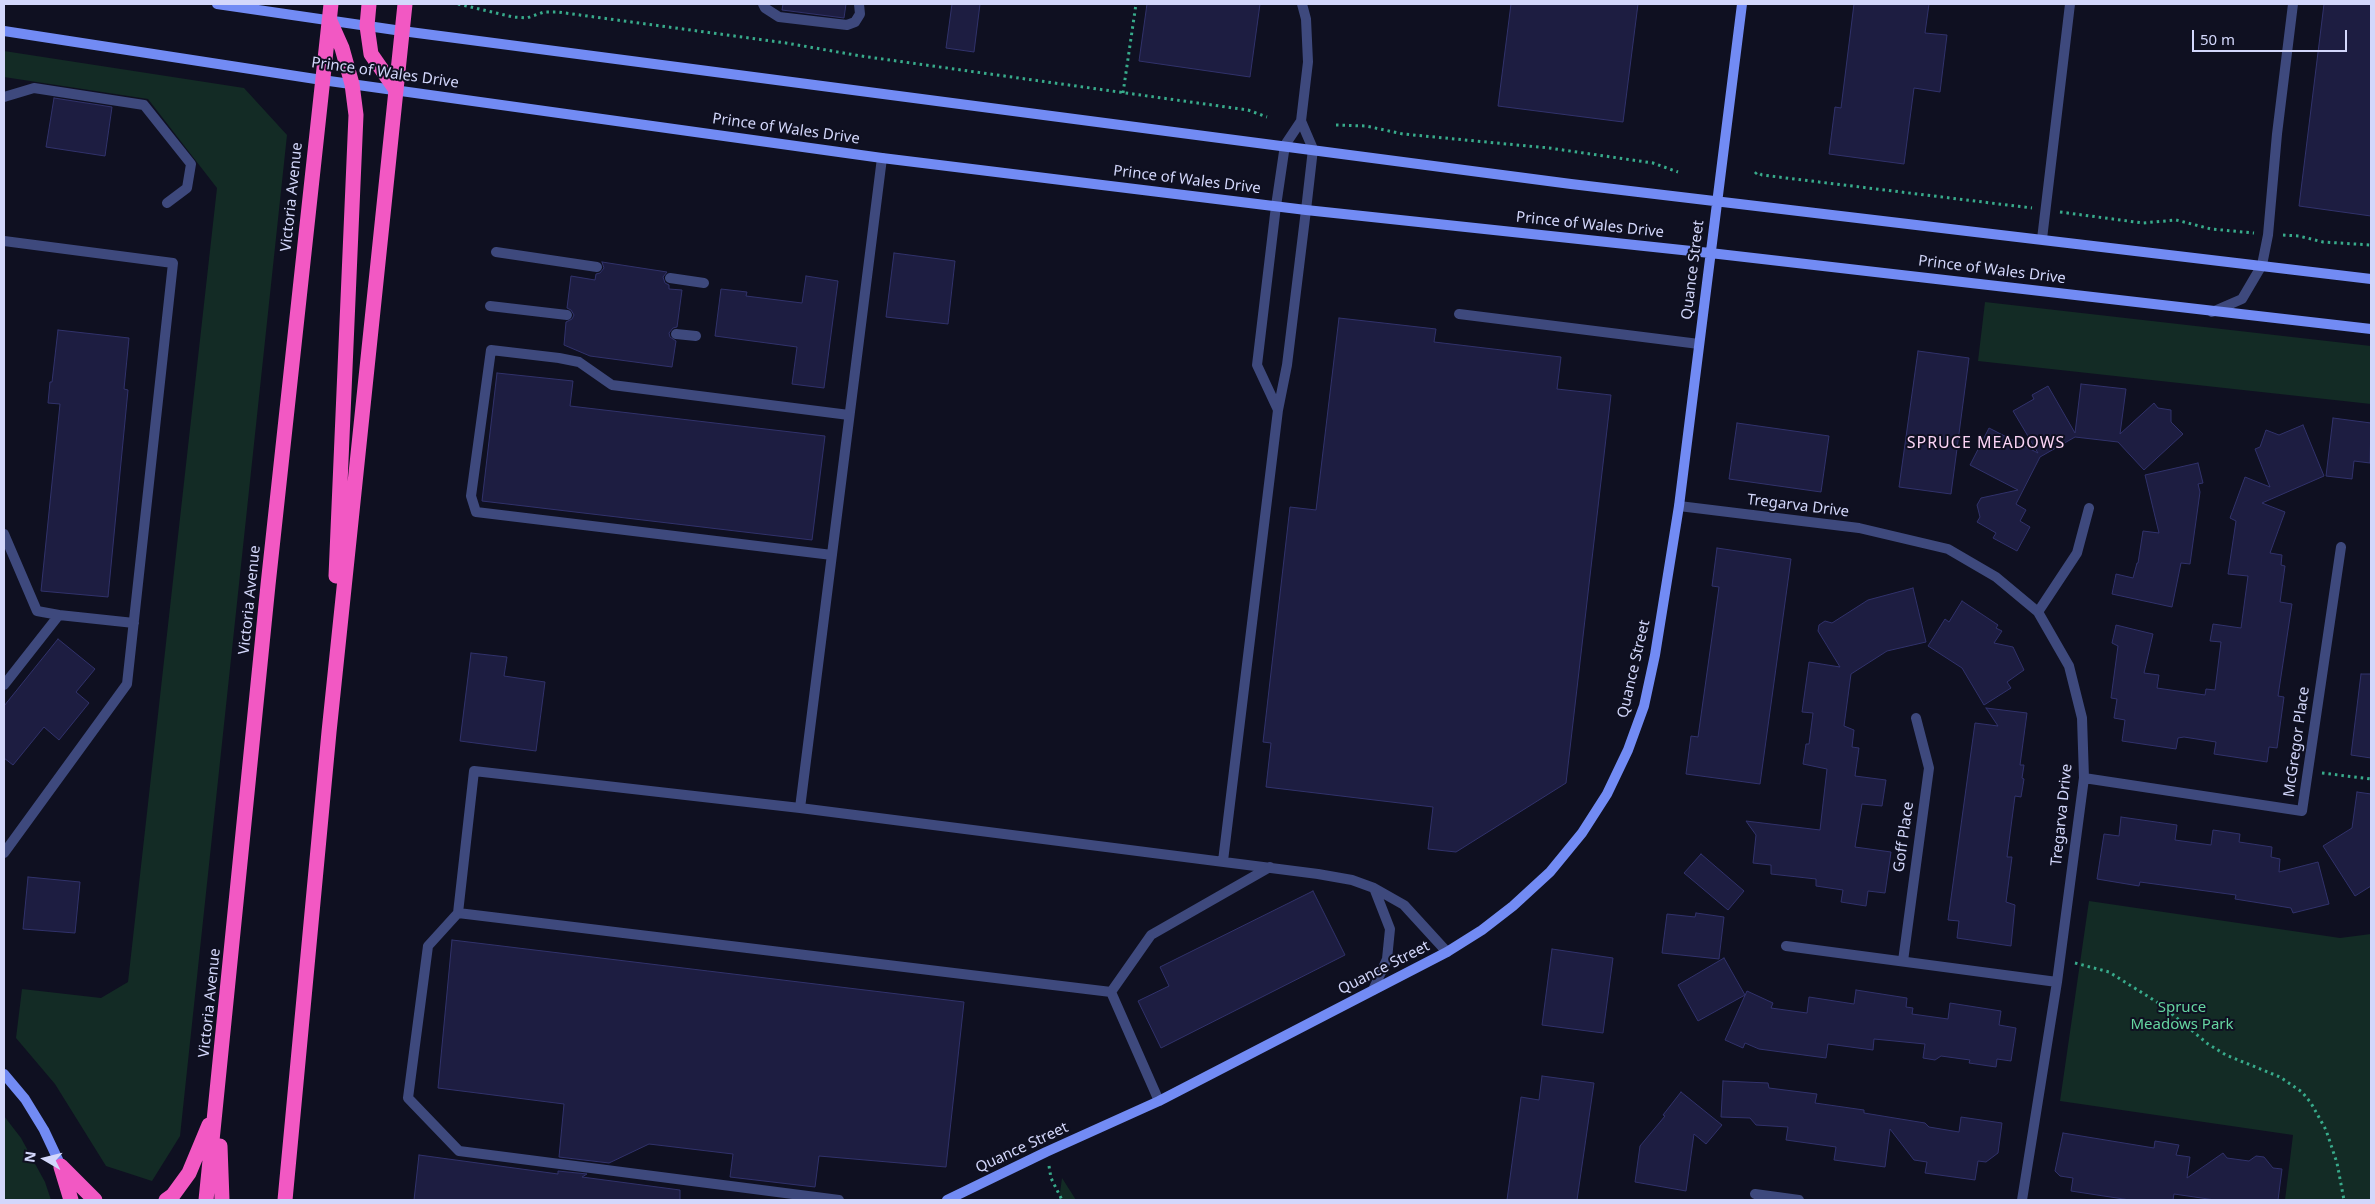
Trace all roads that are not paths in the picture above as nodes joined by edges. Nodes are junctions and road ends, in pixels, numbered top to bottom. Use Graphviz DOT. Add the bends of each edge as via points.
graph roads {
  1 [pos="217,4"];
  2 [pos="332,4"];
  3 [pos="369,4"];
  4 [pos="405,4"];
  5 [pos="763,4"];
  6 [pos="859,4"];
  7 [pos="1302,4"];
  8 [pos="1742,4"];
  9 [pos="2070,4"];
  10 [pos="2293,4"];
  11 [pos="330,20"];
  12 [pos="368,26"];
  13 [pos="4,31"];
  14 [pos="402,31"];
  15 [pos="322,80"];
  16 [pos="352,84"];
  17 [pos="396,90"];
  18 [pos="4,97"];
  19 [pos="1301,121"];
  20 [pos="1285,145"];
  21 [pos="1314,149"];
  22 [pos="882,158"];
  23 [pos="1717,202"];
  24 [pos="167,203"];
  25 [pos="1276,206"];
  26 [pos="1306,210"];
  27 [pos="2042,239"];
  28 [pos="4,241"];
  29 [pos="496,252"];
  30 [pos="1710,253"];
  31 [pos="2262,265"];
  32 [pos="597,267"];
  33 [pos="670,278"];
  34 [pos="2371,279"];
  35 [pos="704,283"];
  36 [pos="490,306"];
  37 [pos="2212,312"];
  38 [pos="1459,314"];
  39 [pos="567,315"];
  40 [pos="2371,329"];
  41 [pos="676,334"];
  42 [pos="696,336"];
  43 [pos="1699,344"];
  44 [pos="1278,410"];
  45 [pos="850,415"];
  46 [pos="1679,506"];
  47 [pos="2089,508"];
  48 [pos="4,534"];
  49 [pos="2341,547"];
  50 [pos="832,555"];
  51 [pos="2038,612"];
  52 [pos="60,615"];
  53 [pos="134,623"];
  54 [pos="4,684"];
  55 [pos="1916,718"];
  56 [pos="329,732"];
  57 [pos="2084,778"];
  58 [pos="800,808"];
  59 [pos="4,853"];
  60 [pos="1223,861"];
  61 [pos="1270,867"];
  62 [pos="1374,888"];
  63 [pos="458,914"];
  64 [pos="1786,946"];
  65 [pos="1447,952"];
  66 [pos="1903,961"];
  67 [pos="2057,982"];
  68 [pos="1373,990"];
  69 [pos="1111,992"];
  70 [pos="4,1074"];
  71 [pos="218,1100"];
  72 [pos="1159,1101"];
  73 [pos="60,1166"];
  74 [pos="1755,1194"];
  75 [pos="71,1200"];
  76 [pos="94,1200"];
  77 [pos="166,1200"];
  78 [pos="206,1200"];
  79 [pos="222,1200"];
  80 [pos="285,1200"];
  81 [pos="839,1200"];
  82 [pos="947,1200"];
  83 [pos="1799,1200"];
  84 [pos="2022,1200"];
  1 -- 11 [label="main road"];
  2 -- 11 [label="highway, Victoria Avenue"];
  3 -- 12 [label="highway"];
  4 -- 14 [label="highway"];
  5 -- 6 [label="street" via="779,17 847,25 855,22 860,14"];
  7 -- 19 [label="street" via="1308,62"];
  8 -- 23 [label="main road, Quance Street"];
  9 -- 27 [label="street"];
  10 -- 31 [label="street"];
  11 -- 12 [label="main road"];
  11 -- 15 [label="highway, Victoria Avenue"];
  11 -- 16 [label="highway"];
  12 -- 14 [label="main road"];
  12 -- 17 [label="highway" via="371,54"];
  13 -- 15 [label="main road, Prince of Wales Drive"];
  14 -- 17 [label="highway"];
  14 -- 20 [label="main road"];
  15 -- 16 [label="main road, Prince of Wales Drive"];
  15 -- 71 [label="highway, Victoria Avenue" via="270,565"];
  16 -- 17 [label="main road, Prince of Wales Drive"];
  16 -- 56 [label="highway" via="356,115"];
  17 -- 22 [label="main road, Prince of Wales Drive"];
  17 -- 56 [label="highway"];
  18 -- 24 [label="street" via="34,88 144,106 191,164 187,188"];
  19 -- 20 [label="street"];
  19 -- 21 [label="street"];
  20 -- 21 [label="main road"];
  20 -- 25 [label="street"];
  21 -- 23 [label="main road"];
  21 -- 26 [label="street"];
  22 -- 25 [label="main road, Prince of Wales Drive"];
  22 -- 45 [label="street"];
  23 -- 27 [label="main road"];
  23 -- 30 [label="main road, Quance Street"];
  25 -- 26 [label="main road, Prince of Wales Drive"];
  25 -- 44 [label="street" via="1257,365"];
  26 -- 30 [label="main road, Prince of Wales Drive"];
  26 -- 44 [label="street" via="1287,365"];
  27 -- 31 [label="main road"];
  28 -- 53 [label="street" via="173,263"];
  29 -- 32 [label="street"];
  30 -- 37 [label="main road, Prince of Wales Drive"];
  30 -- 43 [label="main road, Quance Street"];
  31 -- 34 [label="main road"];
  31 -- 37 [label="street" via="2242,299"];
  33 -- 35 [label="street"];
  36 -- 39 [label="street"];
  37 -- 40 [label="main road, Prince of Wales Drive"];
  38 -- 43 [label="street"];
  41 -- 42 [label="street"];
  43 -- 46 [label="main road, Quance Street"];
  44 -- 60 [label="street"];
  45 -- 50 [label="street"];
  45 -- 50 [label="street" via="612,384 579,362 491,350 471,496 476,512"];
  46 -- 51 [label="street, Tregarva Drive" via="1859,528 1948,549 1996,577"];
  46 -- 65 [label="main road, Quance Street" via="1644,706 1607,794 1582,833 1550,872 1482,930"];
  47 -- 51 [label="street" via="2077,553"];
  48 -- 52 [label="street" via="37,611"];
  49 -- 57 [label="street, McGregor Place" via="2302,811"];
  50 -- 58 [label="street"];
  51 -- 57 [label="street, Tregarva Drive" via="2070,666 2082,718"];
  52 -- 53 [label="street"];
  52 -- 54 [label="street"];
  53 -- 59 [label="street" via="127,684"];
  55 -- 66 [label="street, Goff Place" via="1929,768"];
  56 -- 80 [label="highway"];
  57 -- 67 [label="street, Tregarva Drive"];
  58 -- 60 [label="street"];
  58 -- 63 [label="street" via="474,771"];
  60 -- 61 [label="street"];
  61 -- 62 [label="street" via="1352,880"];
  61 -- 69 [label="street" via="1151,935"];
  62 -- 65 [label="street" via="1404,905"];
  62 -- 68 [label="street" via="1390,929 1387,959"];
  63 -- 69 [label="street"];
  63 -- 81 [label="street" via="428,946 408,1098 458,1151"];
  64 -- 66 [label="street"];
  65 -- 68 [label="main road, Quance Street"];
  66 -- 67 [label="street"];
  67 -- 84 [label="street, Tregarva Drive"];
  68 -- 72 [label="main road, Quance Street"];
  69 -- 72 [label="street"];
  70 -- 73 [label="main road" via="30,1107"];
  71 -- 77 [label="highway" via="189,1173 173,1196"];
  71 -- 78 [label="highway, Victoria Avenue"];
  71 -- 79 [label="highway"];
  72 -- 82 [label="main road, Quance Street"];
  73 -- 75 [label="highway"];
  73 -- 76 [label="highway"];
  74 -- 83 [label="street"];
}
